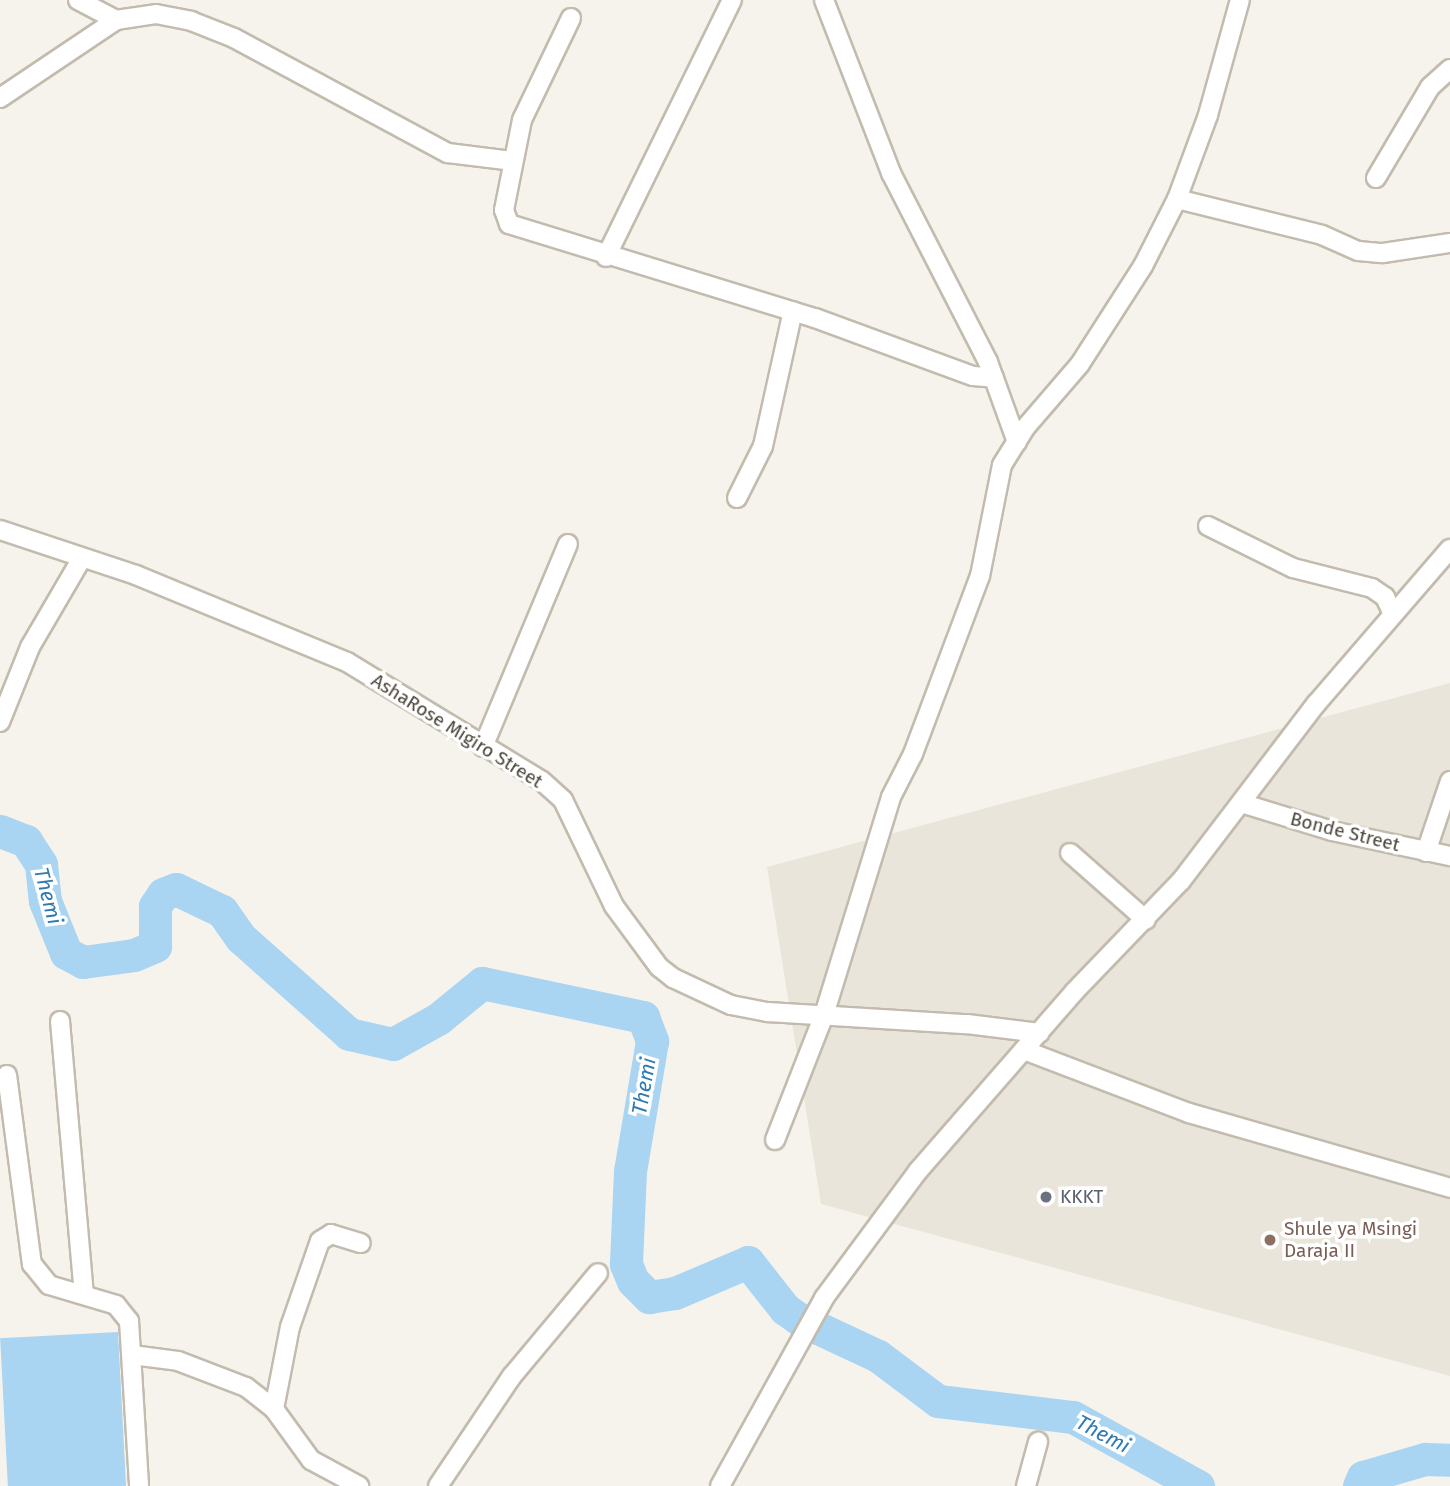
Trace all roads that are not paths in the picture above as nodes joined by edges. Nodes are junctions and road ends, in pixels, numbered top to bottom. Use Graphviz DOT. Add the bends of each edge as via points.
graph roads {
  1 [pos="78,0"];
  2 [pos="732,0"];
  3 [pos="824,0"];
  4 [pos="1240,0"];
  5 [pos="135,8"];
  6 [pos="571,19"];
  7 [pos="116,20"];
  8 [pos="1450,69"];
  9 [pos="0,98"];
  10 [pos="512,161"];
  11 [pos="1376,178"];
  12 [pos="1177,199"];
  13 [pos="1450,243"];
  14 [pos="606,257"];
  15 [pos="793,311"];
  16 [pos="994,378"];
  17 [pos="1017,442"];
  18 [pos="737,498"];
  19 [pos="1209,526"];
  20 [pos="0,530"];
  21 [pos="568,544"];
  22 [pos="1450,549"];
  23 [pos="82,558"];
  24 [pos="1393,614"];
  25 [pos="0,722"];
  26 [pos="483,747"];
  27 [pos="1450,781"];
  28 [pos="1241,803"];
  29 [pos="1426,852"];
  30 [pos="1070,853"];
  31 [pos="1450,856"];
  32 [pos="1146,920"];
  33 [pos="824,1015"];
  34 [pos="60,1021"];
  35 [pos="1038,1033"];
  36 [pos="1024,1050"];
  37 [pos="7,1075"];
  38 [pos="775,1140"];
  39 [pos="1450,1188"];
  40 [pos="361,1243"];
  41 [pos="598,1273"];
  42 [pos="84,1295"];
  43 [pos="132,1355"];
  44 [pos="274,1409"];
  45 [pos="1038,1442"];
  46 [pos="139,1486"];
  47 [pos="359,1486"];
  48 [pos="438,1486"];
  49 [pos="720,1486"];
  50 [pos="1026,1486"];
  1 -- 7 [label="street"];
  2 -- 14 [label="street"];
  3 -- 16 [label="street" via="891,173"];
  4 -- 12 [label="street" via="1208,115"];
  5 -- 7 [label="street"];
  5 -- 10 [label="street" via="191,21 234,38 448,153"];
  6 -- 10 [label="street" via="522,120"];
  7 -- 9 [label="street"];
  8 -- 11 [label="street" via="1430,87"];
  10 -- 14 [label="street" via="504,209 509,224"];
  12 -- 13 [label="street" via="1322,235 1358,251 1383,253"];
  12 -- 17 [label="street" via="1143,266 1080,363"];
  14 -- 15 [label="street"];
  15 -- 16 [label="street" via="973,376"];
  15 -- 18 [label="street" via="763,446 755,470"];
  16 -- 17 [label="street"];
  17 -- 33 [label="street" via="1003,465 980,576 913,754 891,797"];
  19 -- 24 [label="street" via="1293,568 1372,588 1384,597"];
  20 -- 23 [label="street, AshaRose Migiro Street"];
  21 -- 26 [label="street"];
  22 -- 24 [label="street"];
  23 -- 25 [label="street" via="30,647"];
  23 -- 26 [label="street, AshaRose Migiro Street" via="347,662"];
  24 -- 28 [label="street" via="1316,704"];
  26 -- 33 [label="street, AshaRose Migiro Street" via="542,781 563,800 614,906 659,967 731,1005"];
  27 -- 29 [label="street"];
  28 -- 29 [label="street, Bonde Street"];
  28 -- 32 [label="street"];
  29 -- 31 [label="street, Bonde Street"];
  30 -- 32 [label="street"];
  32 -- 35 [label="street"];
  33 -- 35 [label="street, AshaRose Migiro Street"];
  33 -- 38 [label="street"];
  34 -- 42 [label="street"];
  35 -- 36 [label="street"];
  36 -- 39 [label="street" via="1189,1113"];
  36 -- 49 [label="street" via="918,1171 824,1298"];
  37 -- 42 [label="street" via="32,1264 49,1285"];
  40 -- 44 [label="street" via="331,1234 320,1241 290,1327"];
  41 -- 48 [label="street" via="540,1349 512,1376"];
  42 -- 43 [label="street" via="124,1312"];
  43 -- 44 [label="street" via="178,1361 211,1372 246,1387"];
  43 -- 46 [label="street"];
  44 -- 47 [label="street" via="311,1460"];
  45 -- 50 [label="street"];
}
